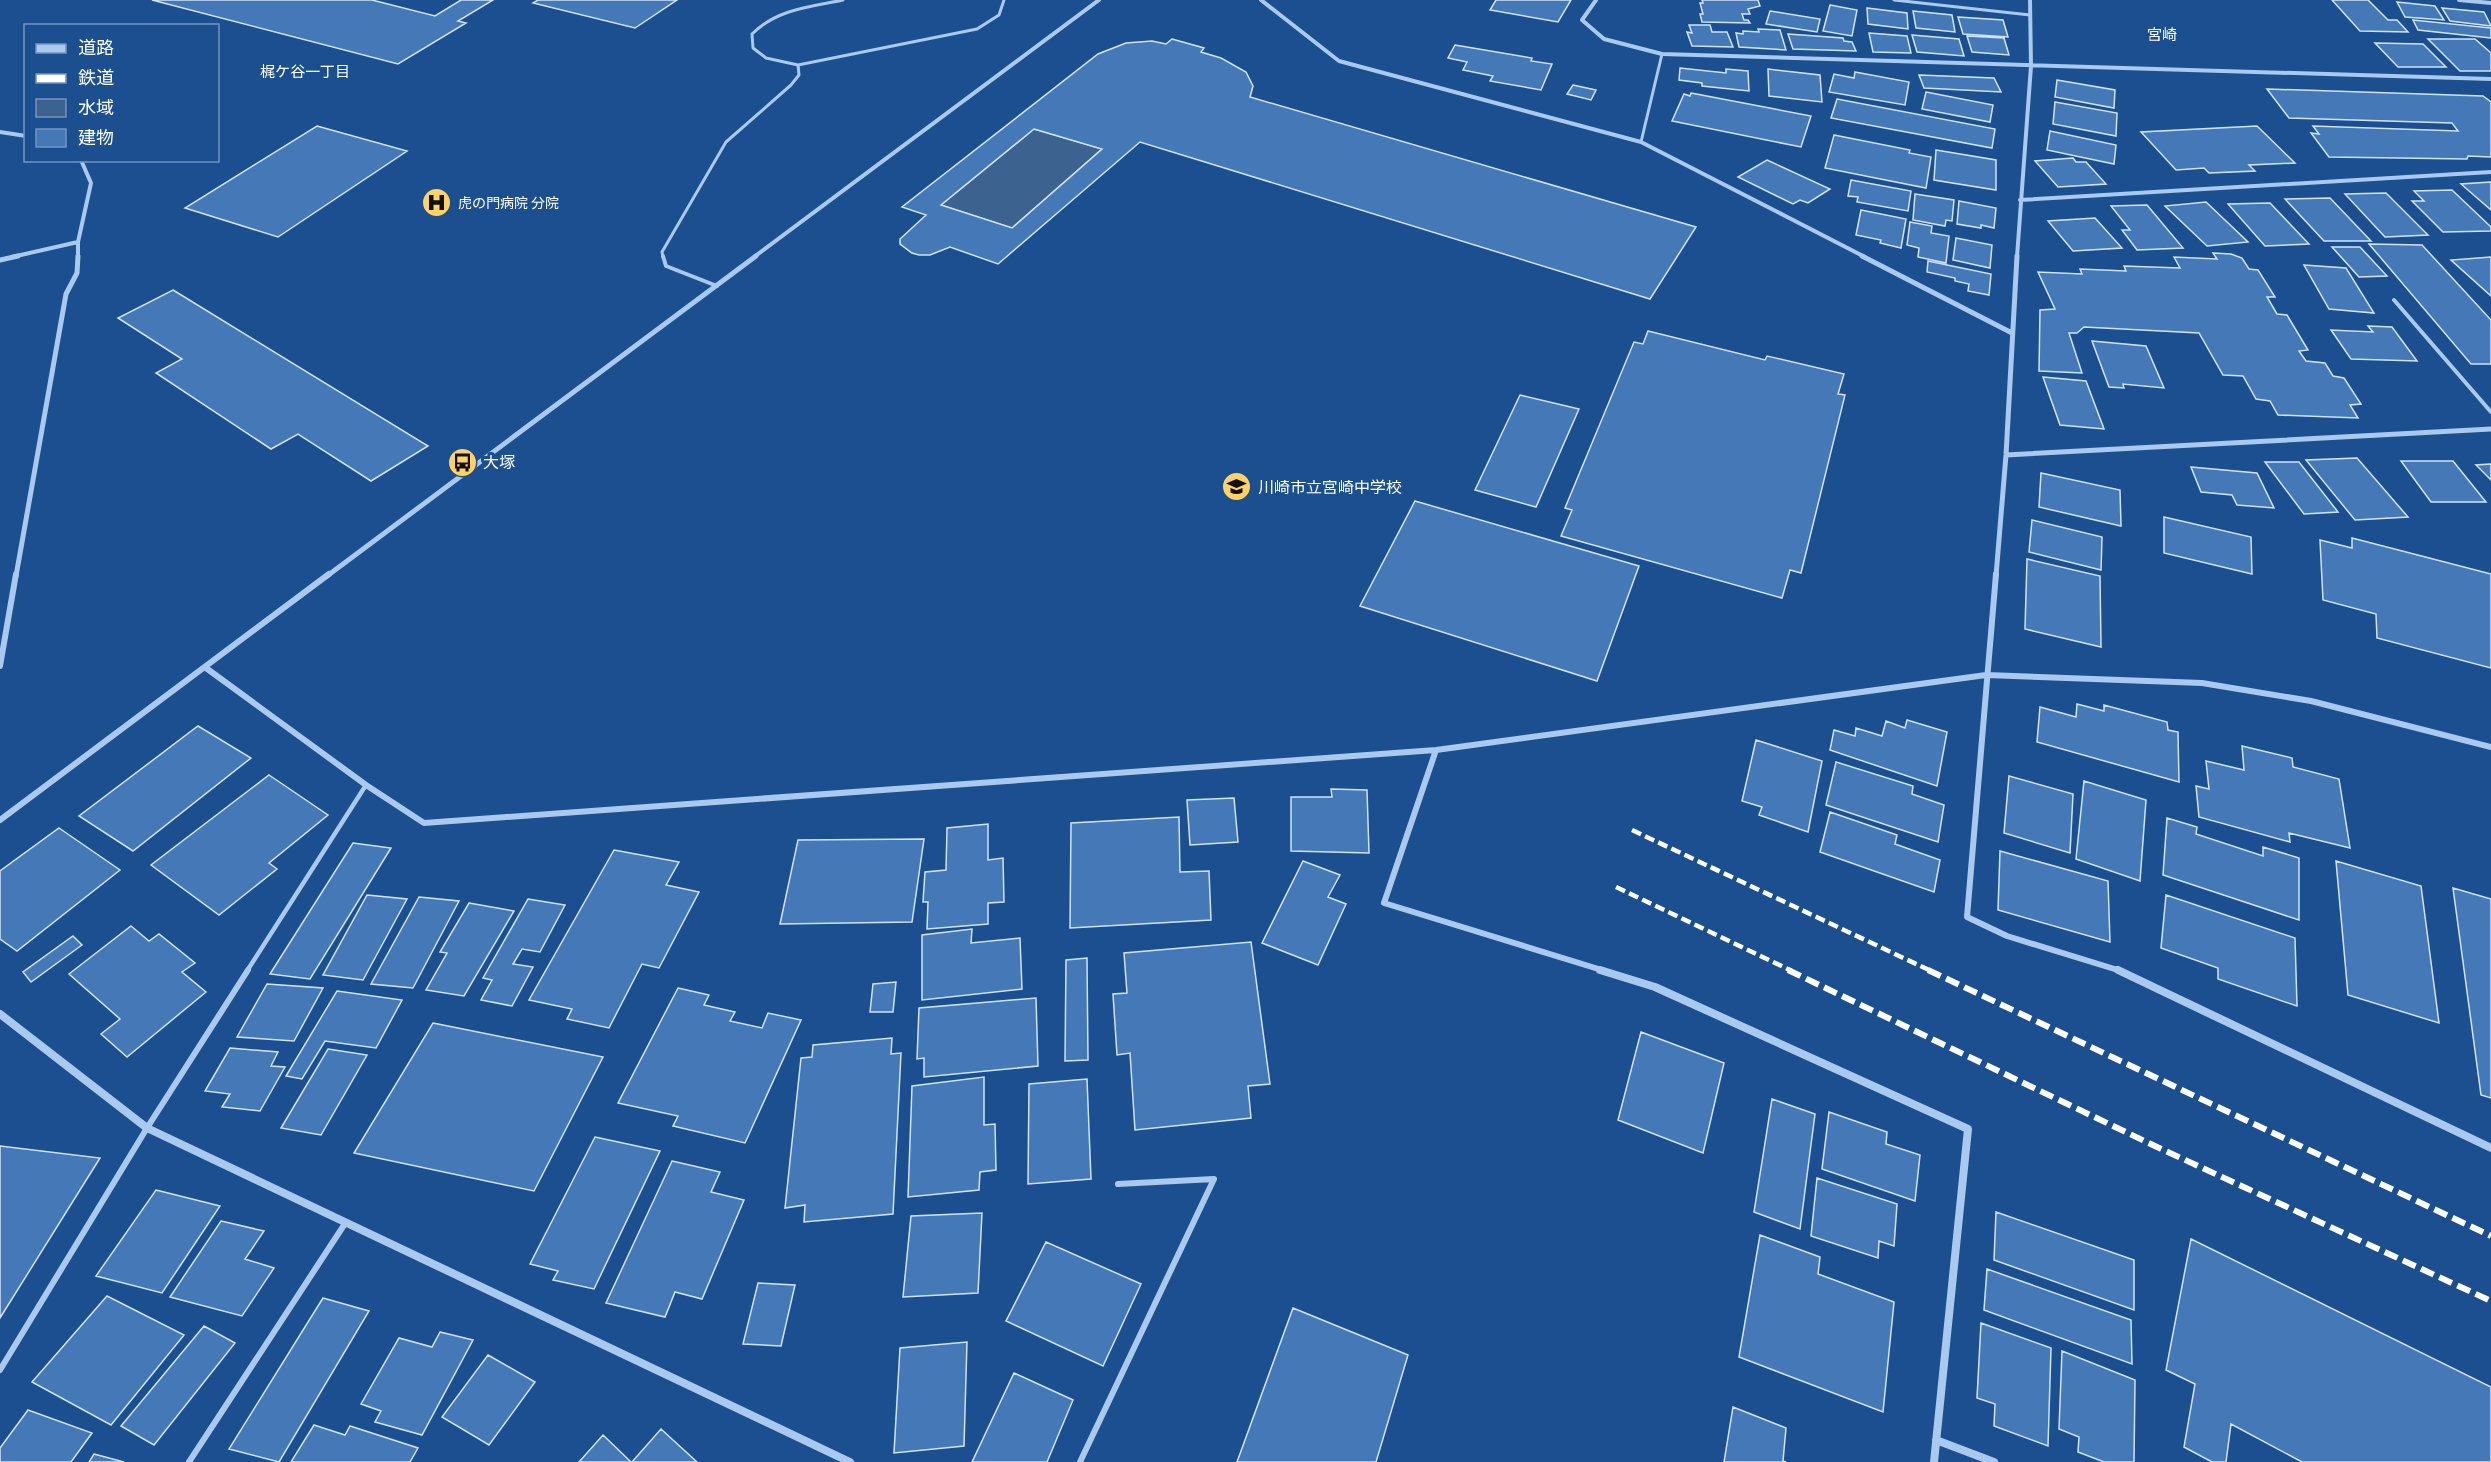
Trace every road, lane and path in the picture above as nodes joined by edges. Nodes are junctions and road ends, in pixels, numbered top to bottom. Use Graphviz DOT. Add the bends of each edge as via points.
graph roads {
  1 [pos="843,0"];
  2 [pos="1004,0"];
  3 [pos="1099,0"];
  4 [pos="1261,0"];
  5 [pos="1596,0"];
  6 [pos="1894,0"];
  7 [pos="2030,0"];
  8 [pos="2459,0"];
  9 [pos="2491,3"];
  10 [pos="2030,15"];
  11 [pos="1662,54"];
  12 [pos="798,65"];
  13 [pos="2031,66"];
  14 [pos="2491,79"];
  15 [pos="0,132"];
  16 [pos="24,136"];
  17 [pos="1641,142"];
  18 [pos="82,162"];
  19 [pos="2491,172"];
  20 [pos="2020,201"];
  21 [pos="78,242"];
  22 [pos="0,261"];
  23 [pos="717,286"];
  24 [pos="2394,300"];
  25 [pos="2012,333"];
  26 [pos="2491,412"];
  27 [pos="2491,429"];
  28 [pos="2006,455"];
  29 [pos="0,666"];
  30 [pos="206,668"];
  31 [pos="1986,675"];
  32 [pos="2491,747"];
  33 [pos="1436,750"];
  34 [pos="366,785"];
  35 [pos="0,820"];
  36 [pos="0,1014"];
  37 [pos="147,1128"];
  38 [pos="2491,1148"];
  39 [pos="1118,1184"];
  40 [pos="346,1222"];
  41 [pos="0,1370"];
  42 [pos="1936,1440"];
  43 [pos="189,1462"];
  44 [pos="850,1462"];
  45 [pos="1080,1462"];
  46 [pos="1934,1462"];
  47 [pos="1994,1462"];
  1 -- 12 [label="lane" via="783,12 762,22 752,34 753,48 766,58"];
  2 -- 12 [label="lane" via="1002,12 977,29"];
  3 -- 23 [label="street"];
  4 -- 17 [label="street" via="1339,61"];
  5 -- 11 [label="street" via="1582,20 1604,39"];
  6 -- 10 [label="lane"];
  7 -- 10 [label="street"];
  8 -- 9 [label="street"];
  10 -- 13 [label="street"];
  11 -- 13 [label="street"];
  11 -- 17 [label="lane"];
  12 -- 23 [label="lane" via="799,75 791,85 726,142 662,252 666,267"];
  13 -- 14 [label="street"];
  13 -- 20 [label="street"];
  15 -- 16 [label="street"];
  17 -- 25 [label="street"];
  18 -- 21 [label="street" via="91,183"];
  19 -- 20 [label="street"];
  20 -- 25 [label="street"];
  21 -- 22 [label="street"];
  21 -- 29 [label="street" via="77,273 66,294"];
  23 -- 30 [label="street"];
  24 -- 26 [label="lane"];
  25 -- 28 [label="street"];
  27 -- 28 [label="street"];
  28 -- 31 [label="street"];
  30 -- 34 [label="street"];
  30 -- 35 [label="street"];
  31 -- 32 [label="street" via="2202,683 2311,701"];
  31 -- 33 [label="street"];
  31 -- 38 [label="street" via="1967,917 2007,936 2116,969"];
  33 -- 34 [label="street" via="424,823"];
  33 -- 42 [label="street" via="1384,903 1655,987 1968,1129"];
  34 -- 37 [label="lane"];
  36 -- 37 [label="street"];
  37 -- 40 [label="street"];
  37 -- 41 [label="lane"];
  39 -- 45 [label="lane" via="1214,1179"];
  40 -- 43 [label="lane"];
  40 -- 44 [label="street"];
  42 -- 46 [label="street"];
  42 -- 47 [label="street"];
}
